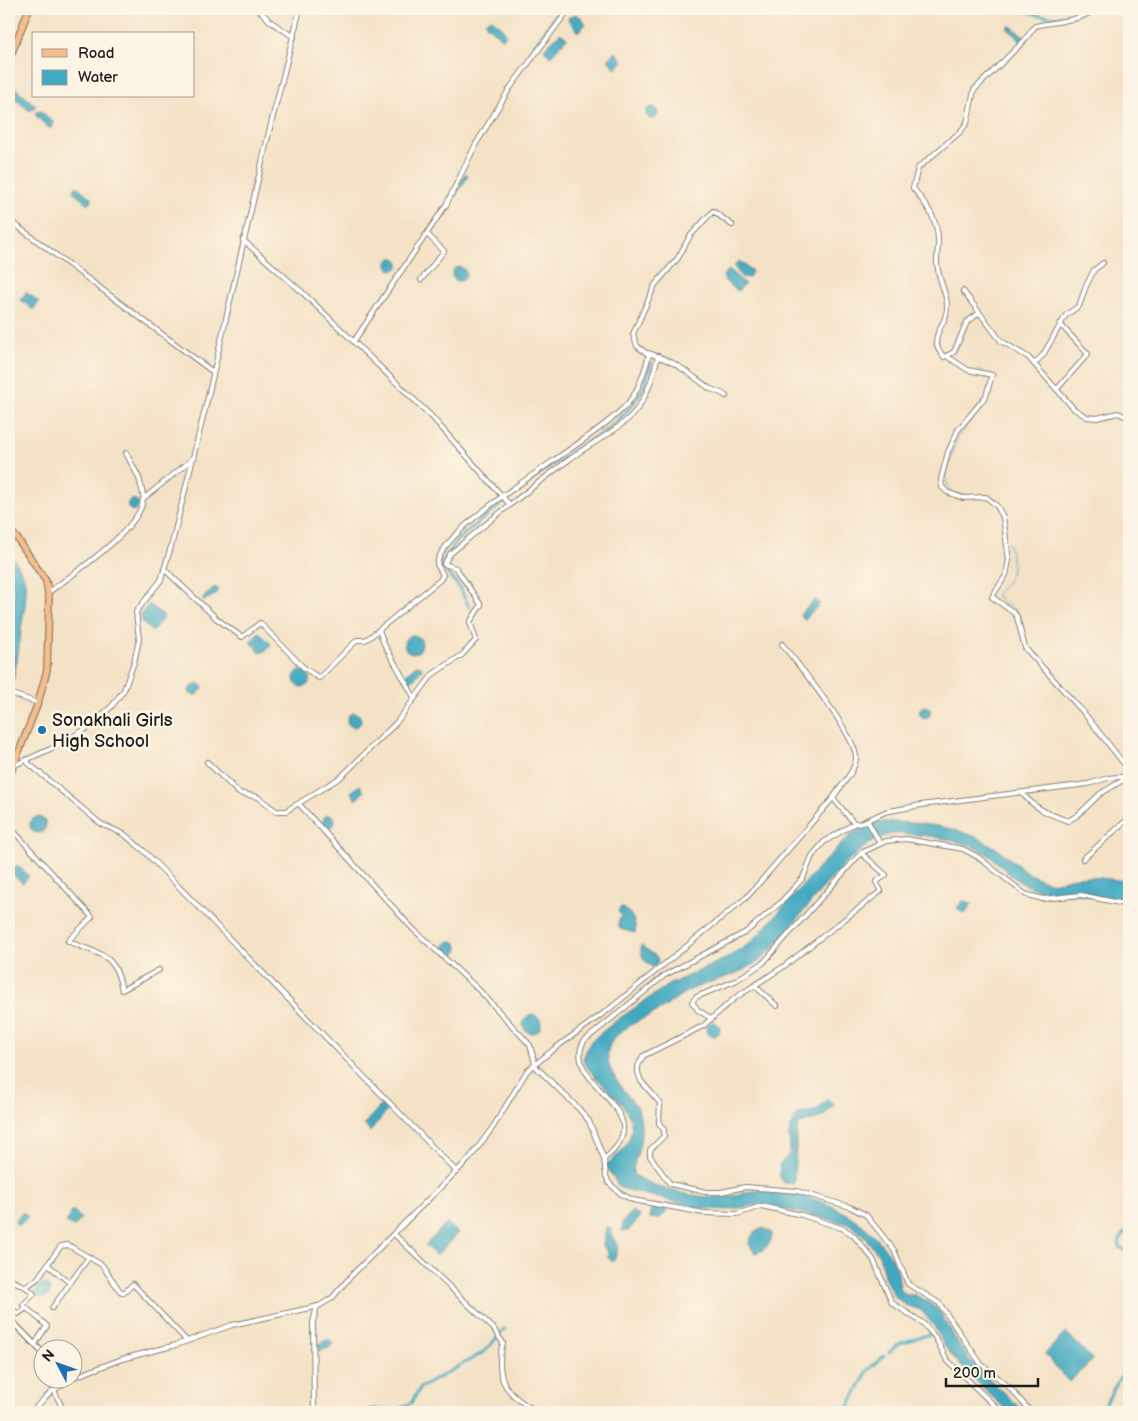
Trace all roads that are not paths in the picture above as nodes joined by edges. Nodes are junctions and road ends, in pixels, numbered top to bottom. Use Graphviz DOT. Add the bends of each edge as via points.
graph roads {
  1 [pos="29,9"];
  2 [pos="258,9"];
  3 [pos="300,9"];
  4 [pos="1096,9"];
  5 [pos="567,10"];
  6 [pos="294,37"];
  7 [pos="9,60"];
  8 [pos="9,220"];
  9 [pos="732,225"];
  10 [pos="427,234"];
  11 [pos="243,240"];
  12 [pos="1104,263"];
  13 [pos="421,280"];
  14 [pos="963,291"];
  15 [pos="979,313"];
  16 [pos="1060,324"];
  17 [pos="354,342"];
  18 [pos="648,353"];
  19 [pos="658,356"];
  20 [pos="948,357"];
  21 [pos="1034,364"];
  22 [pos="213,372"];
  23 [pos="1057,389"];
  24 [pos="726,396"];
  25 [pos="1129,418"];
  26 [pos="126,453"];
  27 [pos="194,458"];
  28 [pos="503,497"];
  29 [pos="144,498"];
  30 [pos="510,505"];
  31 [pos="9,530"];
  32 [pos="164,569"];
  33 [pos="49,592"];
  34 [pos="379,630"];
  35 [pos="782,644"];
  36 [pos="9,694"];
  37 [pos="414,697"];
  38 [pos="38,703"];
  39 [pos="28,759"];
  40 [pos="207,762"];
  41 [pos="15,765"];
  42 [pos="1129,770"];
  43 [pos="1129,776"];
  44 [pos="9,777"];
  45 [pos="1022,793"];
  46 [pos="833,798"];
  47 [pos="298,804"];
  48 [pos="1129,818"];
  49 [pos="867,820"];
  50 [pos="855,823"];
  51 [pos="9,826"];
  52 [pos="880,843"];
  53 [pos="861,853"];
  54 [pos="1083,859"];
  55 [pos="1129,906"];
  56 [pos="159,970"];
  57 [pos="755,986"];
  58 [pos="777,1006"];
  59 [pos="712,1018"];
  60 [pos="535,1064"];
  61 [pos="604,1159"];
  62 [pos="457,1172"];
  63 [pos="394,1234"];
  64 [pos="89,1257"];
  65 [pos="48,1265"];
  66 [pos="9,1279"];
  67 [pos="70,1283"];
  68 [pos="26,1287"];
  69 [pos="9,1306"];
  70 [pos="317,1306"];
  71 [pos="26,1308"];
  72 [pos="52,1308"];
  73 [pos="9,1319"];
  74 [pos="39,1338"];
  75 [pos="186,1340"];
  76 [pos="32,1341"];
  77 [pos="82,1374"];
  78 [pos="57,1388"];
  79 [pos="54,1390"];
  80 [pos="31,1412"];
  81 [pos="64,1412"];
  82 [pos="314,1412"];
  83 [pos="539,1412"];
  84 [pos="1000,1412"];
  85 [pos="1031,1412"];
  1 -- 7 [label="main road"];
  2 -- 6 [label="street"];
  3 -- 6 [label="street"];
  4 -- 20 [label="street" via="1066,22 1035,26 974,90 969,106 970,116 960,132 918,168 913,188 936,224 936,258 948,305 935,344 944,358"];
  5 -- 10 [label="street" via="510,88"];
  6 -- 11 [label="street"];
  8 -- 22 [label="street"];
  9 -- 18 [label="street" via="713,211 690,236 678,258 655,285 632,334 637,346"];
  10 -- 13 [label="street" via="444,251"];
  10 -- 17 [label="street"];
  11 -- 17 [label="street"];
  11 -- 22 [label="street"];
  12 -- 16 [label="street" via="1094,270 1079,306"];
  14 -- 15 [label="street"];
  15 -- 20 [label="street" via="967,322 954,352"];
  15 -- 21 [label="street" via="1001,341"];
  16 -- 21 [label="street" via="1043,355"];
  16 -- 23 [label="street" via="1088,354"];
  17 -- 28 [label="street" via="448,432"];
  18 -- 19 [label="street"];
  18 -- 28 [label="street" via="636,391 622,410"];
  19 -- 24 [label="street" via="674,362"];
  19 -- 30 [label="street" via="651,384 633,414"];
  20 -- 42 [label="street" via="968,370 992,375 986,396 954,437 941,474 942,487 963,498 986,497 997,506 1003,518 1010,564 992,597 1017,617 1026,648"];
  21 -- 23 [label="street"];
  22 -- 27 [label="street"];
  23 -- 25 [label="street" via="1074,409 1087,417 1118,414"];
  26 -- 29 [label="street" via="139,478"];
  27 -- 29 [label="street"];
  27 -- 32 [label="street"];
  28 -- 30 [label="street"];
  28 -- 34 [label="street" via="458,534 439,556 437,567 443,576 440,580"];
  29 -- 33 [label="street" via="143,507 121,535 86,566"];
  30 -- 37 [label="street" via="445,561 447,566 456,568 481,605 470,622 476,640 462,655 433,674"];
  31 -- 33 [label="main road" via="37,567"];
  32 -- 34 [label="street" via="217,619 242,637 260,623 319,678 357,640 365,640"];
  32 -- 39 [label="street" via="161,580 136,612 139,640 124,690 89,727"];
  33 -- 38 [label="main road" via="47,670"];
  34 -- 37 [label="street"];
  35 -- 46 [label="street" via="846,733 856,756 853,768"];
  36 -- 38 [label="street"];
  37 -- 47 [label="street" via="396,723 341,777"];
  38 -- 41 [label="main road"];
  39 -- 41 [label="street"];
  39 -- 62 [label="street" via="40,774 101,824 124,834 144,851"];
  40 -- 47 [label="street" via="239,793 258,797 276,811 286,811"];
  41 -- 44 [label="main road"];
  43 -- 45 [label="street"];
  43 -- 45 [label="street" via="1100,794 1068,821 1033,806"];
  45 -- 49 [label="street" via="921,805 885,812"];
  46 -- 50 [label="street"];
  46 -- 60 [label="street" via="747,896 608,1010"];
  47 -- 60 [label="street" via="417,933 506,1018 530,1045"];
  48 -- 54 [label="street"];
  49 -- 50 [label="street"];
  49 -- 52 [label="street"];
  50 -- 61 [label="street" via="824,842 790,893 746,932 665,975 584,1041 579,1049 583,1068 617,1107 622,1122 619,1141"];
  51 -- 56 [label="street" via="92,916 68,941 107,955 122,990"];
  52 -- 53 [label="street"];
  52 -- 55 [label="street" via="906,839 963,849 1025,894 1043,899 1081,895"];
  53 -- 57 [label="street" via="886,875 876,882 881,891"];
  53 -- 59 [label="street" via="763,963 735,981 696,997 692,1002 694,1006"];
  57 -- 58 [label="street"];
  57 -- 59 [label="street"];
  59 -- 85 [label="street" via="693,1033 647,1052 638,1066 641,1081 662,1107 658,1116 664,1136 650,1150 650,1156 670,1184 706,1192 745,1187 797,1191 866,1215 894,1250 908,1284 939,1303 981,1364 1008,1386"];
  60 -- 61 [label="street" via="589,1121"];
  60 -- 62 [label="street" via="527,1071 487,1135"];
  61 -- 84 [label="street" via="610,1183 633,1200 716,1214 737,1214 761,1206 832,1224 853,1235 873,1259 892,1303 923,1323 947,1360"];
  62 -- 63 [label="street"];
  63 -- 70 [label="street" via="332,1298"];
  63 -- 83 [label="street" via="493,1328 503,1343 501,1378 505,1388 516,1400"];
  64 -- 65 [label="street" via="68,1245 61,1246"];
  64 -- 67 [label="street"];
  64 -- 75 [label="street" via="102,1265 120,1291 124,1293 133,1284"];
  65 -- 67 [label="street"];
  65 -- 68 [label="street"];
  66 -- 68 [label="street"];
  67 -- 72 [label="street"];
  68 -- 71 [label="street" via="34,1294 23,1305"];
  69 -- 71 [label="street" via="18,1314"];
  70 -- 75 [label="street" via="232,1325"];
  70 -- 82 [label="street" via="313,1322"];
  71 -- 74 [label="street" via="47,1326"];
  73 -- 76 [label="street"];
  75 -- 77 [label="street"];
  78 -- 79 [label="street"];
  79 -- 80 [label="street"];
  79 -- 81 [label="street"];
}
